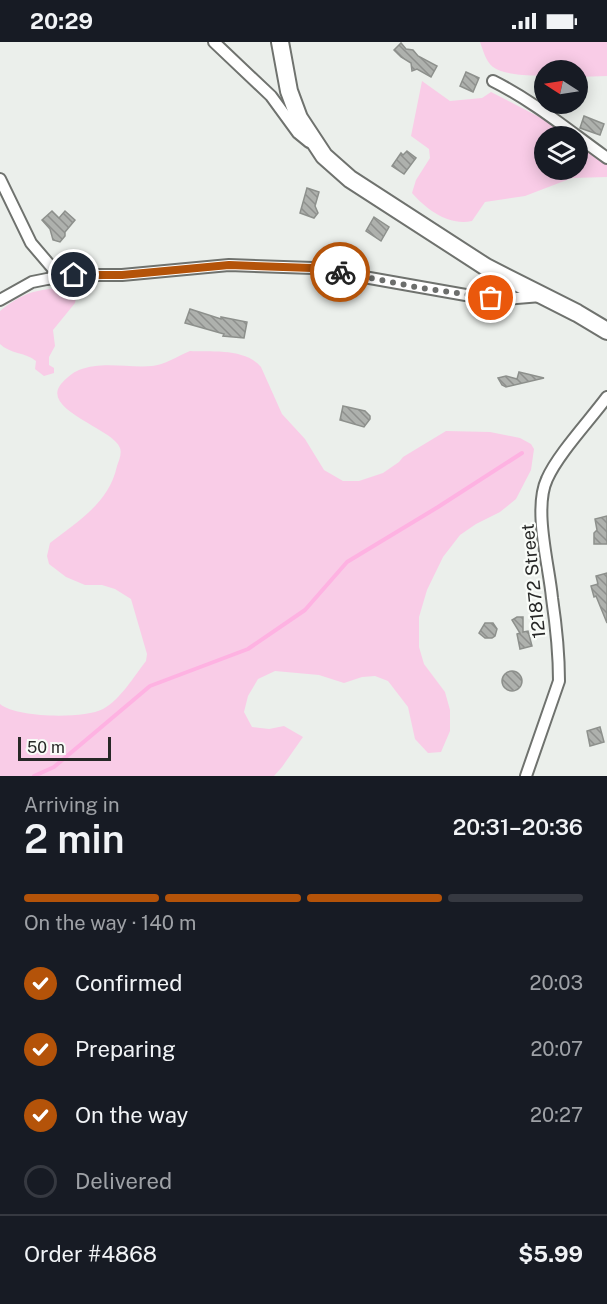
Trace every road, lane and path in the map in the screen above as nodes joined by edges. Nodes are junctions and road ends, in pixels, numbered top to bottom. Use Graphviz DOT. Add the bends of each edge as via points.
graph roads {
  1 [pos="214,42"];
  2 [pos="280,42"];
  3 [pos="493,81"];
  4 [pos="324,156"];
  5 [pos="607,158"];
  6 [pos="0,179"];
  7 [pos="60,277"];
  8 [pos="542,296"];
  9 [pos="0,300"];
  10 [pos="607,331"];
  11 [pos="607,397"];
  12 [pos="526,776"];
  1 -- 4 [label="street" via="271,96 298,133"];
  2 -- 4 [label="street" via="299,118"];
  3 -- 5 [label="street" via="535,105"];
  4 -- 8 [label="street" via="350,179 452,247"];
  6 -- 7 [label="street" via="31,243"];
  7 -- 8 [label="street" via="229,265 289,267 356,274 477,297"];
  7 -- 9 [label="street" via="32,282"];
  8 -- 10 [label="street"];
  11 -- 12 [label="street, 121872 Street" via="543,488 542,516 559,666 558,681"];
}
